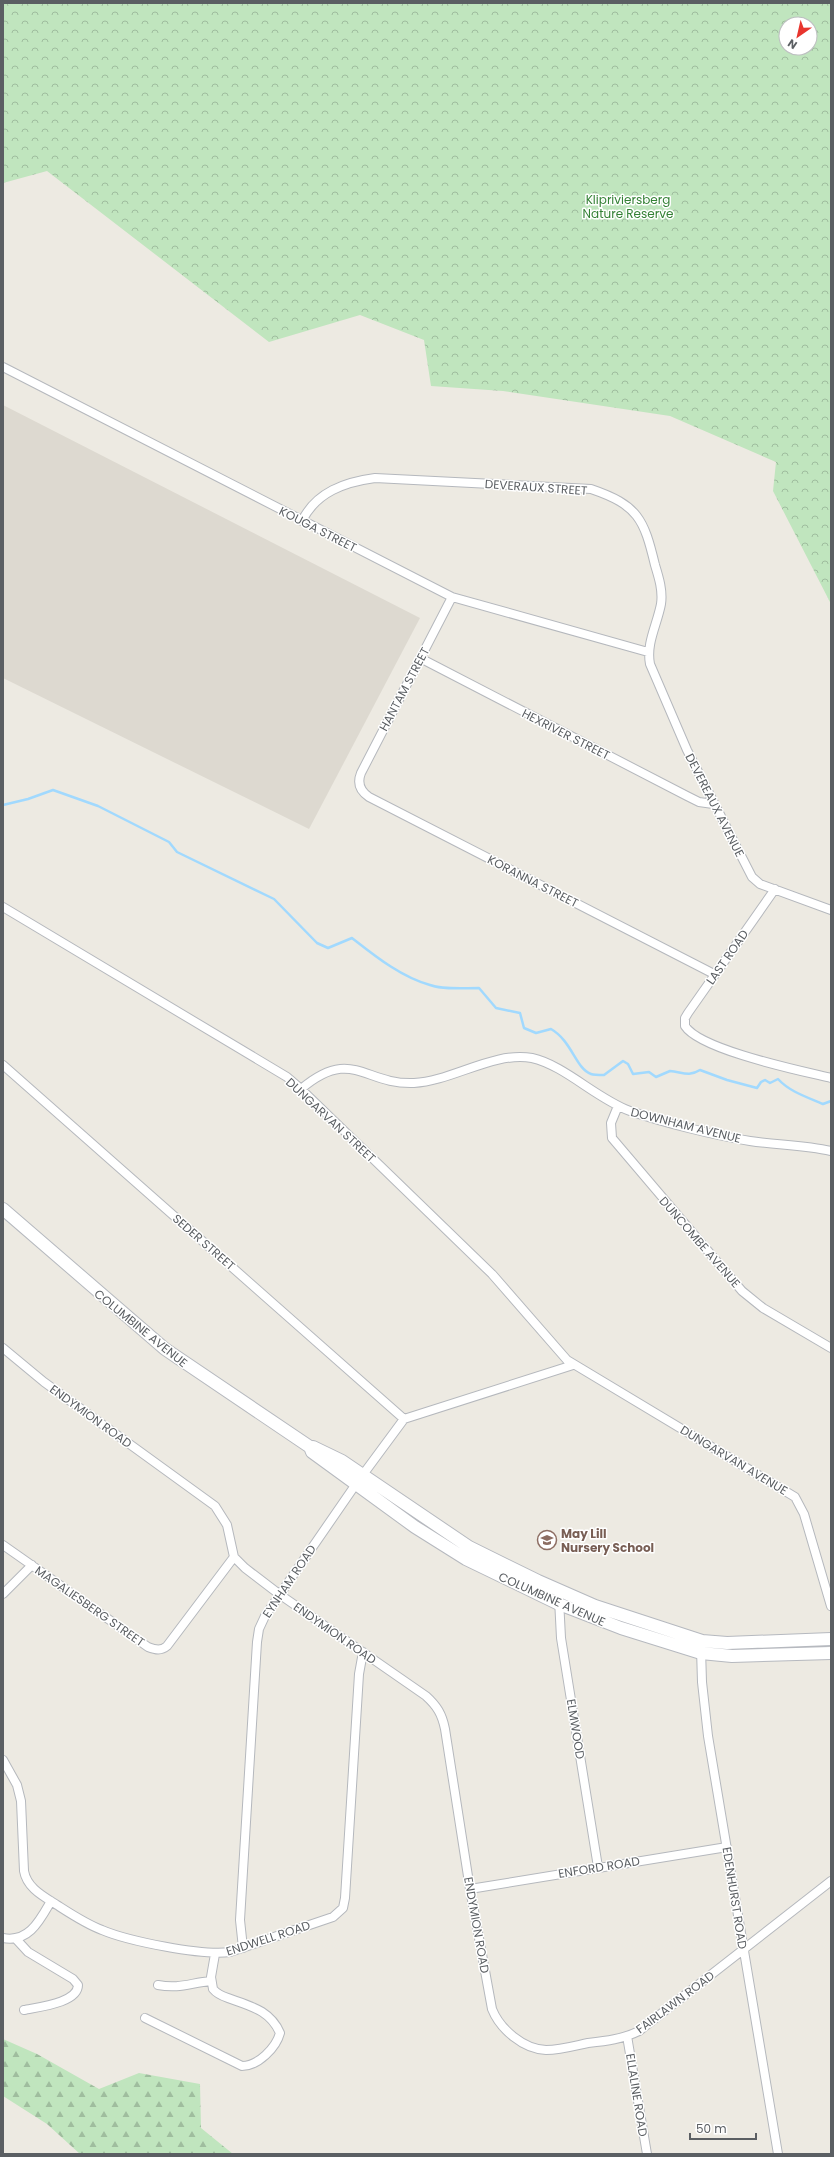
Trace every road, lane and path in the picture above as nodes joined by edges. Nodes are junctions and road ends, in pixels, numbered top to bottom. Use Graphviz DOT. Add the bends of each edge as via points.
graph roads {
  1 [pos="3,367"];
  2 [pos="302,520"];
  3 [pos="452,597"];
  4 [pos="648,652"];
  5 [pos="420,658"];
  6 [pos="359,782"];
  7 [pos="713,804"];
  8 [pos="775,889"];
  9 [pos="3,907"];
  10 [pos="831,910"];
  11 [pos="714,974"];
  12 [pos="3,1065"];
  13 [pos="831,1078"];
  14 [pos="301,1089"];
  15 [pos="618,1106"];
  16 [pos="831,1151"];
  17 [pos="3,1209"];
  18 [pos="3,1348"];
  19 [pos="831,1348"];
  20 [pos="573,1365"];
  21 [pos="404,1420"];
  22 [pos="359,1479"];
  23 [pos="3,1544"];
  24 [pos="452,1544"];
  25 [pos="234,1557"];
  26 [pos="32,1565"];
  27 [pos="560,1591"];
  28 [pos="3,1594"];
  29 [pos="279,1594"];
  30 [pos="559,1604"];
  31 [pos="831,1606"];
  32 [pos="831,1639"];
  33 [pos="702,1647"];
  34 [pos="363,1652"];
  35 [pos="831,1653"];
  36 [pos="3,1760"];
  37 [pos="727,1847"];
  38 [pos="598,1867"];
  39 [pos="831,1881"];
  40 [pos="470,1889"];
  41 [pos="51,1901"];
  42 [pos="3,1938"];
  43 [pos="16,1939"];
  44 [pos="243,1948"];
  45 [pos="743,1950"];
  46 [pos="215,1954"];
  47 [pos="211,1982"];
  48 [pos="158,1985"];
  49 [pos="24,2010"];
  50 [pos="145,2018"];
  51 [pos="498,2022"];
  52 [pos="628,2036"];
  53 [pos="647,2154"];
  54 [pos="778,2154"];
  1 -- 2 [label="street, KOUGA STREET"];
  2 -- 3 [label="street, KOUGA STREET"];
  2 -- 4 [label="street, DEVERAUX STREET" via="307,509 321,496 354,482 375,478 591,489 616,498 634,513 646,532 660,583 661,605"];
  3 -- 4 [label="street, KOUGA STREET"];
  3 -- 5 [label="street, HANTAM STREET"];
  4 -- 7 [label="street, DEVEREAUX AVENUE" via="667,704"];
  5 -- 6 [label="street, HANTAM STREET"];
  5 -- 7 [label="street, HEXRIVER STREET" via="694,800"];
  6 -- 11 [label="street, KORANNA STREET" via="362,790 369,796"];
  7 -- 8 [label="street, DEVEREAUX AVENUE" via="752,877 760,884"];
  8 -- 10 [label="street, DEVEREAUX AVENUE"];
  8 -- 11 [label="street, LAST ROAD"];
  9 -- 14 [label="street, DUNGARVAN STREET" via="272,1068"];
  11 -- 13 [label="street, LAST ROAD" via="686,1016 685,1026 698,1037 748,1057"];
  12 -- 21 [label="street, SEDER STREET"];
  14 -- 15 [label="street, DOWNHAM AVENUE" via="332,1069 352,1069 413,1083 436,1079 488,1063 522,1057 544,1062"];
  14 -- 20 [label="street, DUNGARVAN STREET" via="492,1274"];
  15 -- 16 [label="street, DOWNHAM AVENUE" via="646,1116 743,1140"];
  15 -- 19 [label="street, DUNCOMBE AVENUE" via="611,1123 612,1138 734,1282 763,1308"];
  17 -- 22 [label="main road, COLUMBINE AVENUE" via="165,1349 310,1447 316,1447"];
  18 -- 25 [label="street, ENDYMION ROAD" via="44,1382 215,1506 227,1524"];
  20 -- 21 [label="street"];
  20 -- 31 [label="street, DUNGARVAN AVENUE" via="795,1496 804,1514"];
  21 -- 22 [label="street, EYNHAM ROAD"];
  22 -- 24 [label="main road, COLUMBINE AVENUE"];
  22 -- 29 [label="street, EYNHAM ROAD"];
  23 -- 26 [label="street, MAGALIESBERG STREET"];
  24 -- 27 [label="main road, COLUMBINE AVENUE"];
  24 -- 30 [label="main road, COLUMBINE AVENUE"];
  25 -- 26 [label="street, MAGALIESBERG STREET" via="168,1646 160,1650 148,1647"];
  25 -- 29 [label="street, ENDYMION ROAD"];
  26 -- 28 [label="street"];
  27 -- 30 [label="street, ELMWOOD"];
  27 -- 33 [label="main road, COLUMBINE AVENUE"];
  29 -- 34 [label="street, ENDYMION ROAD"];
  29 -- 44 [label="street, EYNHAM ROAD" via="261,1623 257,1642 240,1920"];
  30 -- 33 [label="main road, COLUMBINE AVENUE" via="621,1628"];
  30 -- 38 [label="street, ELMWOOD" via="561,1638"];
  32 -- 33 [label="main road, COLUMBINE AVENUE" via="727,1643"];
  33 -- 35 [label="main road, COLUMBINE AVENUE" via="732,1656"];
  33 -- 37 [label="street, EDENHURST ROAD" via="702,1682 707,1729"];
  34 -- 40 [label="street, ENDYMION ROAD" via="426,1696 442,1714"];
  34 -- 44 [label="street, ENDWELL ROAD" via="359,1674 346,1898 343,1908 333,1917"];
  36 -- 41 [label="street, ENDWELL ROAD" via="17,1785 21,1801 25,1876 31,1886"];
  37 -- 38 [label="street, ENFORD ROAD"];
  37 -- 45 [label="street, EDENHURST ROAD"];
  38 -- 40 [label="street, ENFORD ROAD"];
  39 -- 45 [label="street, FAIRLAWN ROAD"];
  40 -- 51 [label="street, ENDYMION ROAD" via="490,2001"];
  41 -- 43 [label="street" via="32,1930"];
  41 -- 46 [label="street, ENDWELL ROAD" via="87,1923 117,1936"];
  42 -- 43 [label="street"];
  43 -- 49 [label="street" via="28,1952 74,1979 78,1985 71,1998"];
  44 -- 46 [label="street, ENDWELL ROAD"];
  45 -- 52 [label="street, FAIRLAWN ROAD" via="645,2028"];
  45 -- 54 [label="street, EDENHURST ROAD"];
  46 -- 47 [label="street"];
  47 -- 48 [label="street" via="178,1987"];
  47 -- 50 [label="street" via="217,1994 262,2011 277,2025 280,2033 276,2043 252,2065 242,2066 227,2060"];
  51 -- 52 [label="street, FAIRLAWN ROAD" via="521,2041 544,2050"];
  52 -- 53 [label="street, ELLALINE ROAD"];
}
